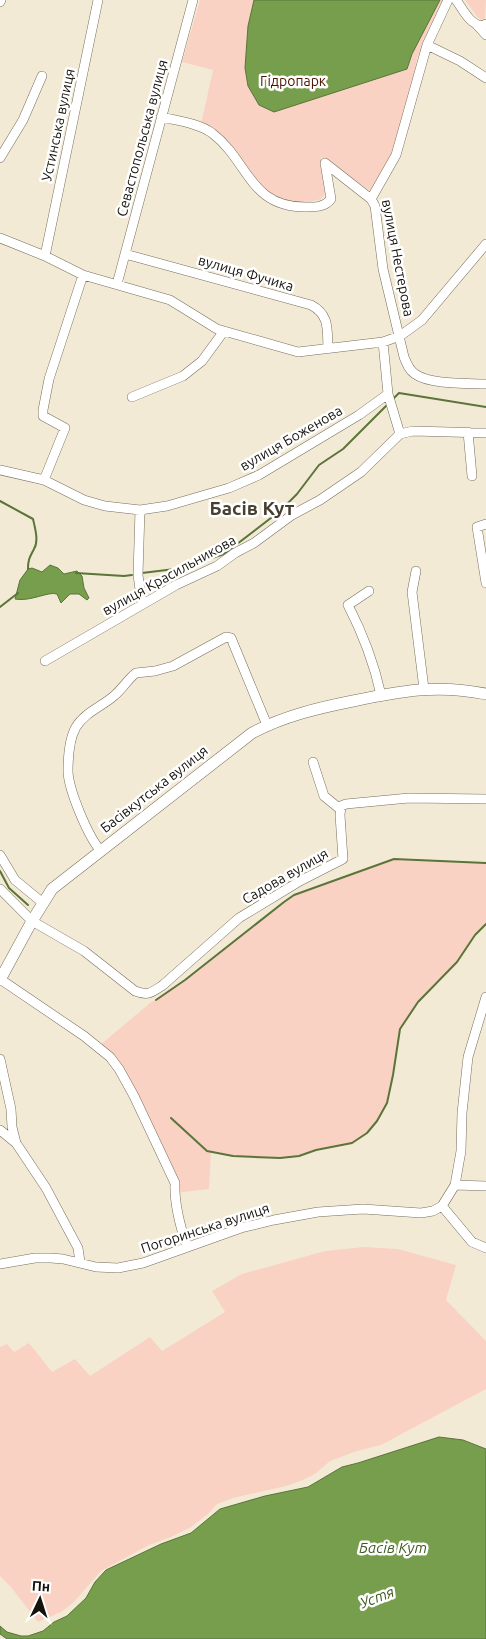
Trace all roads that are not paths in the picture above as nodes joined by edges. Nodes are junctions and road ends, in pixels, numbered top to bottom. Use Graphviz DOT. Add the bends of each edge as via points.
graph roads {
  1 [pos="98,0"];
  2 [pos="194,0"];
  3 [pos="448,0"];
  4 [pos="456,0"];
  5 [pos="482,25"];
  6 [pos="486,35"];
  7 [pos="427,45"];
  8 [pos="42,76"];
  9 [pos="486,78"];
  10 [pos="161,116"];
  11 [pos="0,158"];
  12 [pos="371,199"];
  13 [pos="0,238"];
  14 [pos="486,244"];
  15 [pos="125,254"];
  16 [pos="45,256"];
  17 [pos="83,275"];
  18 [pos="118,284"];
  19 [pos="224,331"];
  20 [pos="400,336"];
  21 [pos="383,342"];
  22 [pos="328,348"];
  23 [pos="486,384"];
  24 [pos="388,394"];
  25 [pos="132,398"];
  26 [pos="468,432"];
  27 [pos="486,433"];
  28 [pos="400,434"];
  29 [pos="0,470"];
  30 [pos="472,476"];
  31 [pos="44,480"];
  32 [pos="140,510"];
  33 [pos="482,526"];
  34 [pos="416,571"];
  35 [pos="486,583"];
  36 [pos="369,591"];
  37 [pos="142,604"];
  38 [pos="45,661"];
  39 [pos="424,689"];
  40 [pos="486,694"];
  41 [pos="381,695"];
  42 [pos="267,725"];
  43 [pos="313,762"];
  44 [pos="486,800"];
  45 [pos="340,809"];
  46 [pos="100,850"];
  47 [pos="0,855"];
  48 [pos="0,889"];
  49 [pos="43,903"];
  50 [pos="32,921"];
  51 [pos="0,979"];
  52 [pos="486,997"];
  53 [pos="0,1059"];
  54 [pos="0,1132"];
  55 [pos="16,1143"];
  56 [pos="454,1185"];
  57 [pos="486,1186"];
  58 [pos="442,1206"];
  59 [pos="187,1247"];
  60 [pos="486,1248"];
  61 [pos="80,1262"];
  62 [pos="0,1264"];
  1 -- 16 [label="street, Устинська вулиця"];
  2 -- 10 [label="street, Севастопольська вулиця"];
  3 -- 7 [label="street, вулиця Нестерова"];
  4 -- 5 [label="street" via="468,18"];
  5 -- 6 [label="street"];
  7 -- 9 [label="street"];
  7 -- 12 [label="street, вулиця Нестерова" via="396,155"];
  8 -- 11 [label="street" via="23,120"];
  10 -- 12 [label="street" via="213,134 260,191 273,201 303,208 329,202 325,163"];
  10 -- 15 [label="street, Севастопольська вулиця"];
  12 -- 20 [label="street, вулиця Нестерова" via="375,206 383,268"];
  13 -- 16 [label="street"];
  14 -- 20 [label="street" via="422,320"];
  15 -- 18 [label="street, Севастопольська вулиця"];
  15 -- 22 [label="street, вулиця Фучика" via="311,305 325,319"];
  16 -- 17 [label="street"];
  17 -- 18 [label="street"];
  17 -- 31 [label="street" via="42,410 44,416 65,428"];
  18 -- 19 [label="street" via="170,300"];
  19 -- 22 [label="street" via="298,352"];
  19 -- 25 [label="street" via="202,361 183,376"];
  20 -- 21 [label="street"];
  20 -- 23 [label="street" via="404,357 414,373 435,380"];
  21 -- 22 [label="street"];
  21 -- 24 [label="street"];
  24 -- 28 [label="street"];
  24 -- 32 [label="street, вулиця Боженова" via="259,475 229,488 167,506"];
  26 -- 27 [label="street"];
  26 -- 28 [label="street" via="414,431"];
  26 -- 30 [label="street"];
  28 -- 37 [label="street, вулиця Красильникова" via="361,472 320,500 217,566"];
  29 -- 31 [label="street, вулиця Боженова"];
  31 -- 32 [label="street, вулиця Боженова" via="84,500"];
  32 -- 37 [label="street" via="138,575"];
  33 -- 35 [label="street"];
  34 -- 39 [label="street" via="412,592"];
  36 -- 41 [label="street" via="348,604 365,638"];
  37 -- 38 [label="street, вулиця Красильникова"];
  39 -- 40 [label="main road, Басівкутська вулиця"];
  39 -- 41 [label="main road, Басівкутська вулиця"];
  41 -- 42 [label="main road, Басівкутська вулиця" via="314,709"];
  42 -- 46 [label="main road, Басівкутська вулиця" via="236,745"];
  42 -- 46 [label="street" via="232,638 226,637 173,666 136,672 114,696 76,726 71,743 70,782 84,823"];
  43 -- 45 [label="street" via="324,796"];
  44 -- 45 [label="street" via="386,799 346,804"];
  45 -- 50 [label="street, Садова вулиця" via="344,859 300,880 239,918 151,993 135,991 84,952"];
  46 -- 49 [label="main road, Басівкутська вулиця" via="52,888"];
  47 -- 49 [label="street" via="15,880"];
  48 -- 50 [label="street"];
  49 -- 50 [label="main road, Басівкутська вулиця"];
  50 -- 51 [label="main road, Басівкутська вулиця"];
  51 -- 59 [label="street" via="99,1046 116,1064 176,1183 179,1219"];
  52 -- 56 [label="street" via="468,1057 461,1151"];
  53 -- 55 [label="street"];
  54 -- 55 [label="street"];
  55 -- 61 [label="street" via="58,1209 78,1248"];
  56 -- 57 [label="street"];
  56 -- 58 [label="street"];
  58 -- 59 [label="street, Погоринська вулиця" via="433,1212 421,1213 363,1209 318,1212 241,1228"];
  58 -- 60 [label="street" via="472,1242"];
  59 -- 61 [label="street, Погоринська вулиця" via="124,1267 96,1267"];
  61 -- 62 [label="street, Погоринська вулиця" via="35,1258"];
}
